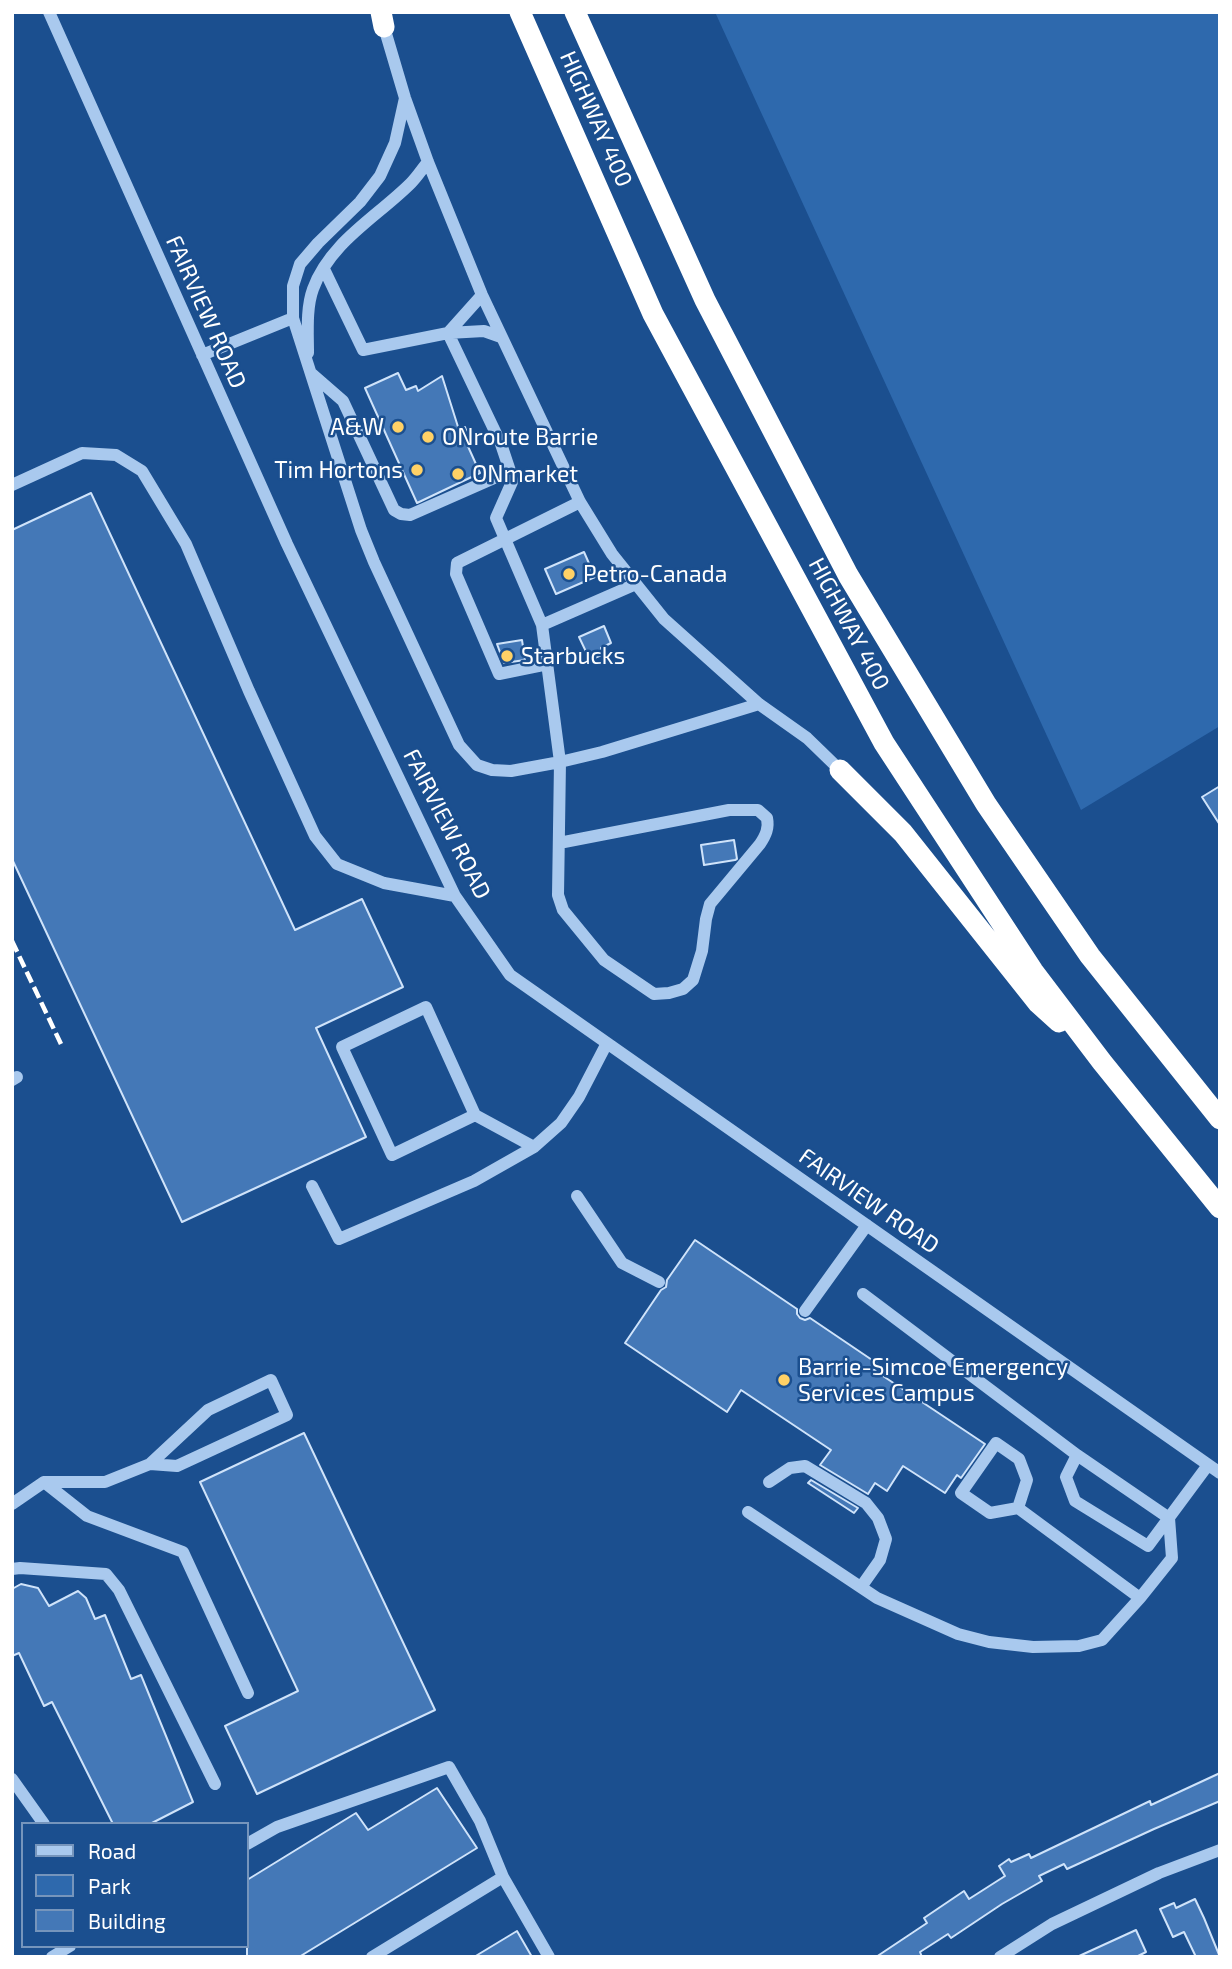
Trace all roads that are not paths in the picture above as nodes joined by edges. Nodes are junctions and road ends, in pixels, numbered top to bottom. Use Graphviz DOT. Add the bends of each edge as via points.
graph roads {
  1 [pos="49,12"];
  2 [pos="520,12"];
  3 [pos="575,12"];
  4 [pos="383,20"];
  5 [pos="405,98"];
  6 [pos="428,162"];
  7 [pos="324,269"];
  8 [pos="482,295"];
  9 [pos="293,317"];
  10 [pos="448,333"];
  11 [pos="501,337"];
  12 [pos="202,355"];
  13 [pos="310,368"];
  14 [pos="510,471"];
  15 [pos="12,485"];
  16 [pos="580,502"];
  17 [pos="506,540"];
  18 [pos="636,584"];
  19 [pos="542,625"];
  20 [pos="548,664"];
  21 [pos="759,704"];
  22 [pos="560,762"];
  23 [pos="840,770"];
  24 [pos="559,843"];
  25 [pos="455,896"];
  26 [pos="607,1043"];
  27 [pos="1102,1062"];
  28 [pos="475,1115"];
  29 [pos="1220,1119"];
  30 [pos="534,1147"];
  31 [pos="312,1186"];
  32 [pos="577,1196"];
  33 [pos="1220,1208"];
  34 [pos="867,1225"];
  35 [pos="659,1282"];
  36 [pos="863,1294"];
  37 [pos="805,1311"];
  38 [pos="1077,1455"];
  39 [pos="150,1464"];
  40 [pos="1208,1465"];
  41 [pos="1220,1473"];
  42 [pos="44,1482"];
  43 [pos="769,1482"];
  44 [pos="12,1504"];
  45 [pos="1017,1508"];
  46 [pos="748,1512"];
  47 [pos="1169,1518"];
  48 [pos="12,1569"];
  49 [pos="861,1587"];
  50 [pos="1140,1598"];
  51 [pos="248,1693"];
  52 [pos="12,1779"];
  53 [pos="215,1784"];
  54 [pos="43,1822"];
  55 [pos="248,1843"];
  56 [pos="1220,1850"];
  57 [pos="503,1877"];
  58 [pos="372,1957"];
  59 [pos="549,1957"];
  60 [pos="1000,1957"];
  1 -- 12 [label="street, FAIRVIEW ROAD"];
  2 -- 27 [label="highway, HIGHWAY 400" via="653,314 884,743 1033,971"];
  3 -- 29 [label="highway, HIGHWAY 400" via="705,300 848,575 986,804 1090,956"];
  4 -- 5 [label="street"];
  5 -- 6 [label="street"];
  5 -- 9 [label="street" via="395,143 380,176 300,264 293,286"];
  6 -- 7 [label="street" via="412,183 336,250"];
  6 -- 8 [label="street"];
  7 -- 10 [label="street" via="363,350"];
  7 -- 13 [label="street" via="310,301"];
  8 -- 10 [label="street"];
  8 -- 11 [label="street"];
  9 -- 12 [label="street"];
  9 -- 13 [label="street"];
  10 -- 11 [label="street" via="484,331"];
  10 -- 14 [label="street"];
  11 -- 16 [label="street"];
  12 -- 25 [label="street, FAIRVIEW ROAD"];
  13 -- 14 [label="street" via="343,401 394,510 401,514 410,515"];
  13 -- 22 [label="street" via="361,530 459,745 477,765 492,770"];
  14 -- 17 [label="street" via="512,482 496,518"];
  15 -- 25 [label="street" via="82,453 116,455 142,471 186,544 315,836 337,864 384,883"];
  16 -- 17 [label="street"];
  16 -- 18 [label="street"];
  17 -- 19 [label="street"];
  17 -- 20 [label="street" via="457,563 456,574 499,674"];
  18 -- 19 [label="street"];
  18 -- 21 [label="street" via="664,619"];
  19 -- 20 [label="street"];
  20 -- 22 [label="street"];
  21 -- 22 [label="street"];
  21 -- 23 [label="street" via="807,738"];
  22 -- 24 [label="street"];
  23 -- 27 [label="highway" via="903,833 1038,1003"];
  24 -- 24 [label="street" via="558,888 563,910 604,960 654,994 669,993 693,980 710,904 760,844 768,825 758,810 729,810"];
  25 -- 26 [label="street, FAIRVIEW ROAD" via="510,975"];
  26 -- 30 [label="street" via="561,1123"];
  26 -- 34 [label="street, FAIRVIEW ROAD"];
  27 -- 33 [label="highway, HIGHWAY 400"];
  28 -- 28 [label="street" via="392,1155 342,1047 426,1007"];
  28 -- 30 [label="street"];
  30 -- 31 [label="street" via="474,1181 339,1240"];
  32 -- 35 [label="street" via="622,1263"];
  34 -- 37 [label="street"];
  34 -- 40 [label="street, FAIRVIEW ROAD"];
  36 -- 38 [label="street"];
  38 -- 47 [label="street"];
  38 -- 47 [label="street" via="1066,1477 1075,1501 1148,1546"];
  39 -- 39 [label="street" via="208,1410 271,1380 288,1415 177,1466"];
  39 -- 42 [label="street" via="105,1482"];
  40 -- 41 [label="street, FAIRVIEW ROAD"];
  40 -- 47 [label="street"];
  42 -- 44 [label="street"];
  42 -- 51 [label="street" via="87,1516 183,1552"];
  43 -- 49 [label="street" via="790,1468 805,1466 866,1503 886,1539 880,1560"];
  45 -- 45 [label="street" via="990,1513 961,1493 996,1443 1020,1459 1027,1480"];
  45 -- 50 [label="street"];
  46 -- 49 [label="street"];
  47 -- 50 [label="street" via="1172,1558"];
  48 -- 53 [label="street" via="106,1574 119,1590"];
  49 -- 50 [label="street" via="958,1634 1033,1647 1079,1646 1102,1640"];
  52 -- 54 [label="street"];
  55 -- 57 [label="street" via="277,1827 449,1767 480,1821"];
  56 -- 60 [label="street" via="1159,1872 1052,1924"];
  57 -- 58 [label="street"];
  57 -- 59 [label="street"];
}
